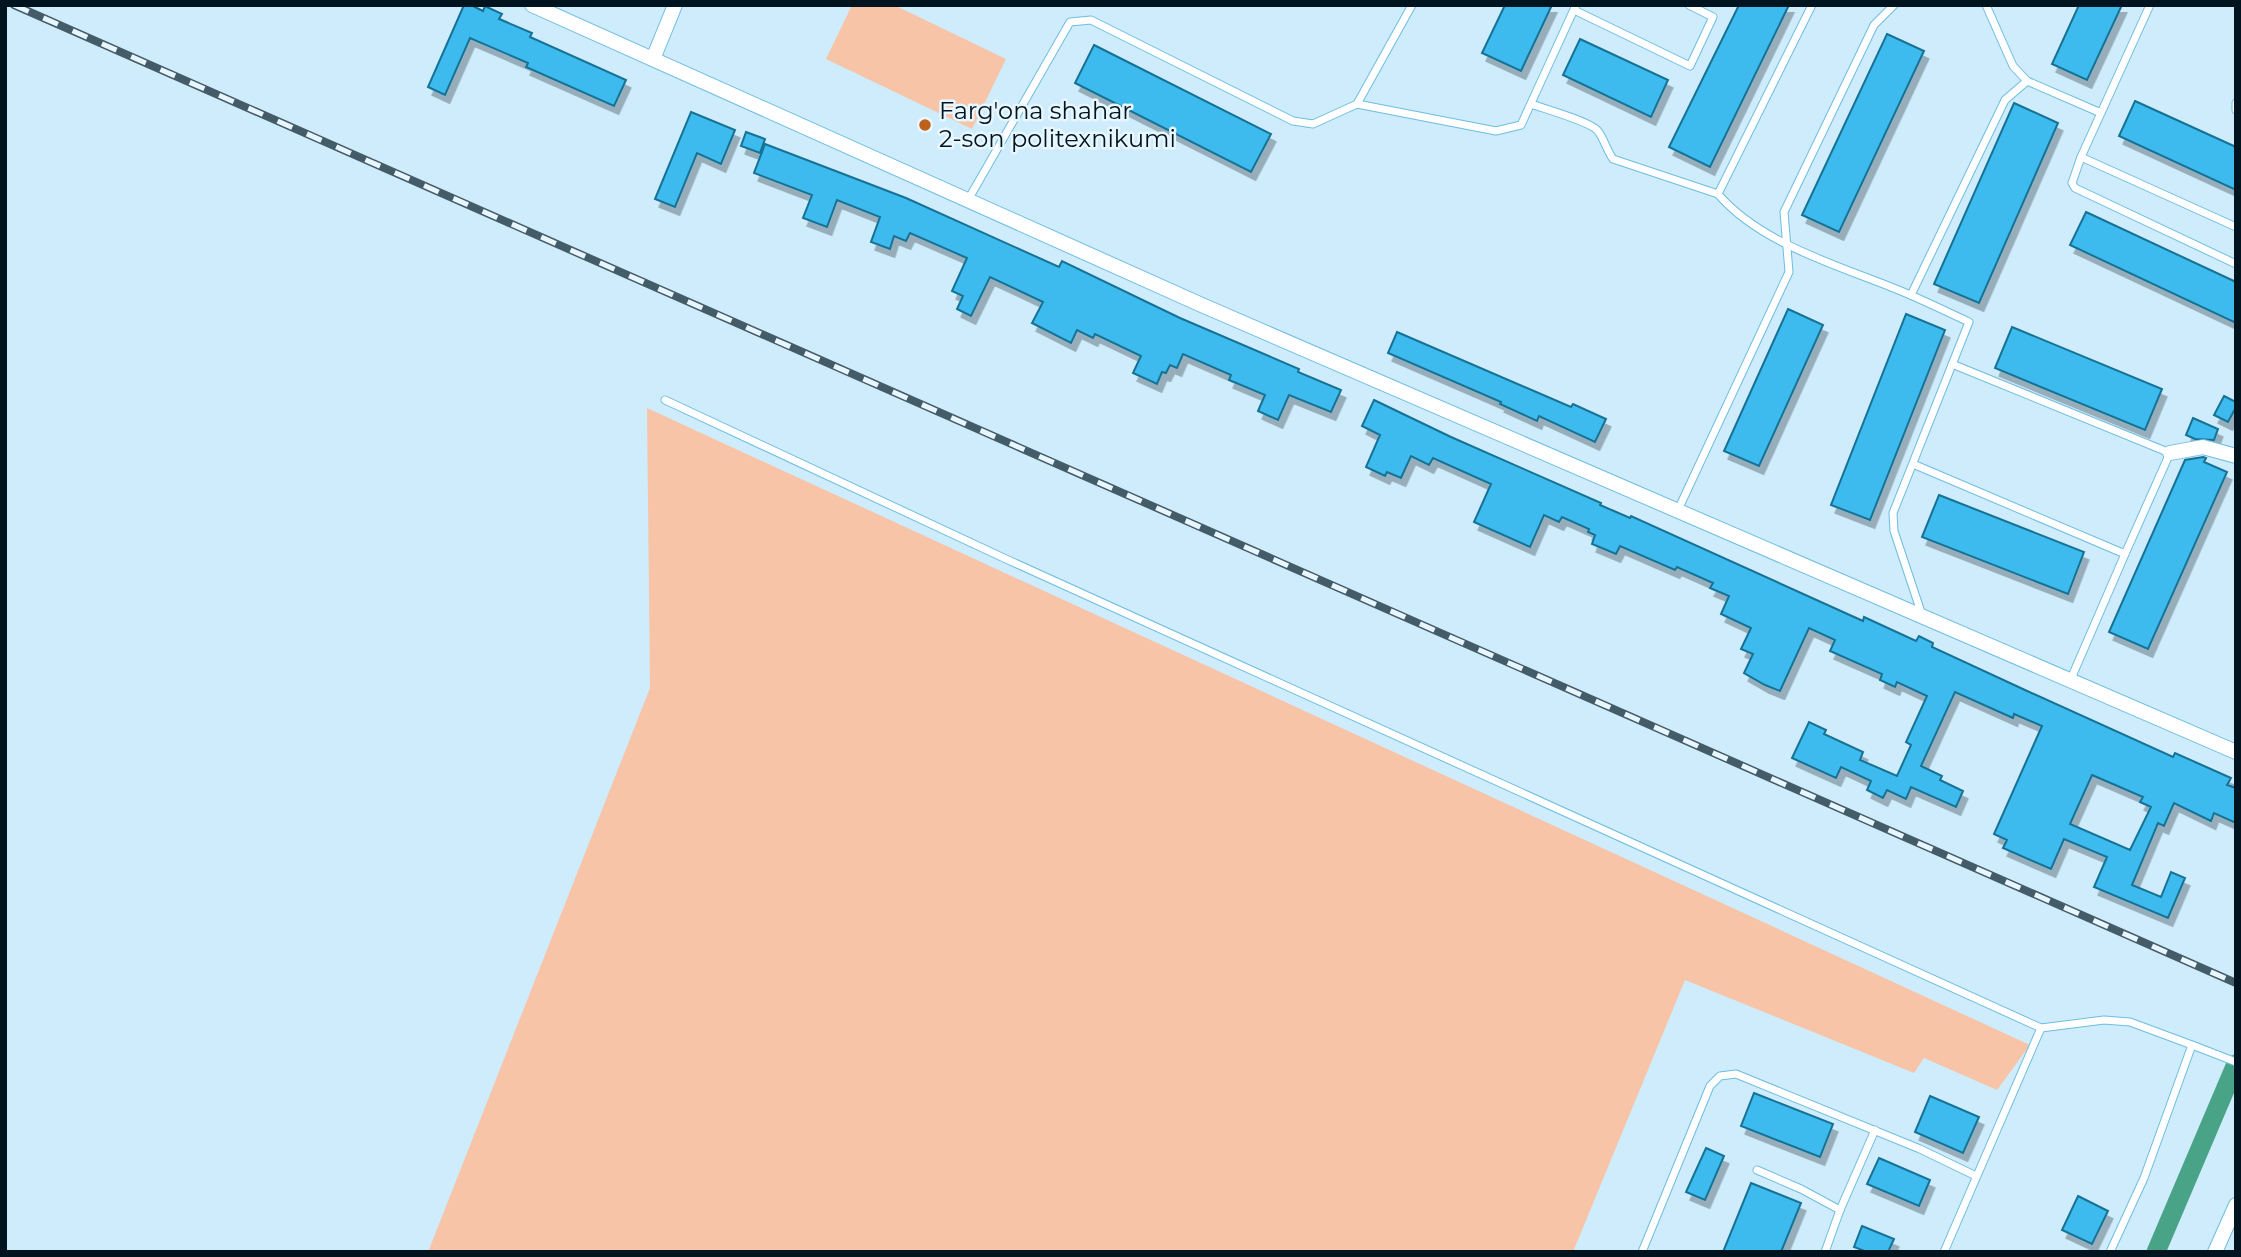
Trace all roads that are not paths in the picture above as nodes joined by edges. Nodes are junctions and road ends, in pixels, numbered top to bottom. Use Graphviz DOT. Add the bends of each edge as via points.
graph roads {
  1 [pos="532,5"];
  2 [pos="675,5"];
  3 [pos="1412,5"];
  4 [pos="1689,5"];
  5 [pos="1812,5"];
  6 [pos="1894,5"];
  7 [pos="1986,5"];
  8 [pos="2150,5"];
  9 [pos="1575,8"];
  10 [pos="653,59"];
  11 [pos="2026,81"];
  12 [pos="2236,103"];
  13 [pos="1357,104"];
  14 [pos="1531,104"];
  15 [pos="2236,110"];
  16 [pos="2101,113"];
  17 [pos="2081,157"];
  18 [pos="1718,194"];
  19 [pos="968,200"];
  20 [pos="2236,227"];
  21 [pos="1787,245"];
  22 [pos="2236,264"];
  23 [pos="1911,295"];
  24 [pos="1952,363"];
  25 [pos="665,400"];
  26 [pos="2170,453"];
  27 [pos="2236,456"];
  28 [pos="1913,464"];
  29 [pos="1678,510"];
  30 [pos="2125,554"];
  31 [pos="1922,617"];
  32 [pos="2070,681"];
  33 [pos="2236,752"];
  34 [pos="2041,1028"];
  35 [pos="2192,1045"];
  36 [pos="2236,1062"];
  37 [pos="1875,1130"];
  38 [pos="1757,1170"];
  39 [pos="1976,1176"];
  40 [pos="2236,1205"];
  41 [pos="1840,1210"];
  42 [pos="1642,1252"];
  43 [pos="1825,1252"];
  44 [pos="1944,1252"];
  45 [pos="2110,1252"];
  46 [pos="2215,1252"];
  1 -- 10 [label="street"];
  2 -- 10 [label="street"];
  3 -- 13 [label="lane"];
  4 -- 9 [label="lane" via="1713,17 1690,66"];
  5 -- 18 [label="lane"];
  6 -- 21 [label="lane" via="1874,24 1784,212"];
  7 -- 11 [label="lane" via="2013,66"];
  8 -- 16 [label="lane"];
  9 -- 14 [label="lane"];
  10 -- 19 [label="street"];
  11 -- 16 [label="lane"];
  11 -- 23 [label="lane" via="2005,100"];
  12 -- 15 [label="lane"];
  13 -- 14 [label="lane" via="1496,131 1521,125"];
  13 -- 19 [label="lane" via="1313,124 1293,121 1091,20 1070,22"];
  14 -- 18 [label="lane" via="1590,125 1599,132 1613,159"];
  16 -- 17 [label="lane"];
  17 -- 20 [label="lane"];
  17 -- 22 [label="lane" via="2072,183 2075,188"];
  18 -- 21 [label="lane" via="1730,208"];
  19 -- 29 [label="street"];
  21 -- 23 [label="lane"];
  21 -- 29 [label="lane" via="1789,272"];
  23 -- 24 [label="lane" via="1969,323"];
  24 -- 26 [label="lane"];
  24 -- 28 [label="lane"];
  25 -- 34 [label="lane"];
  26 -- 27 [label="street" via="2203,447"];
  26 -- 30 [label="lane"];
  28 -- 30 [label="lane"];
  28 -- 31 [label="lane" via="1893,513 1894,531"];
  29 -- 31 [label="street"];
  30 -- 32 [label="lane"];
  31 -- 32 [label="street"];
  32 -- 33 [label="street"];
  34 -- 35 [label="lane" via="2104,1020 2130,1022"];
  34 -- 39 [label="lane"];
  35 -- 36 [label="lane"];
  35 -- 45 [label="lane" via="2144,1178"];
  37 -- 39 [label="lane"];
  37 -- 41 [label="lane"];
  37 -- 42 [label="lane" via="1736,1074 1720,1076 1710,1086"];
  38 -- 41 [label="lane"];
  39 -- 44 [label="lane"];
  40 -- 46 [label="street"];
  41 -- 43 [label="lane"];
}
